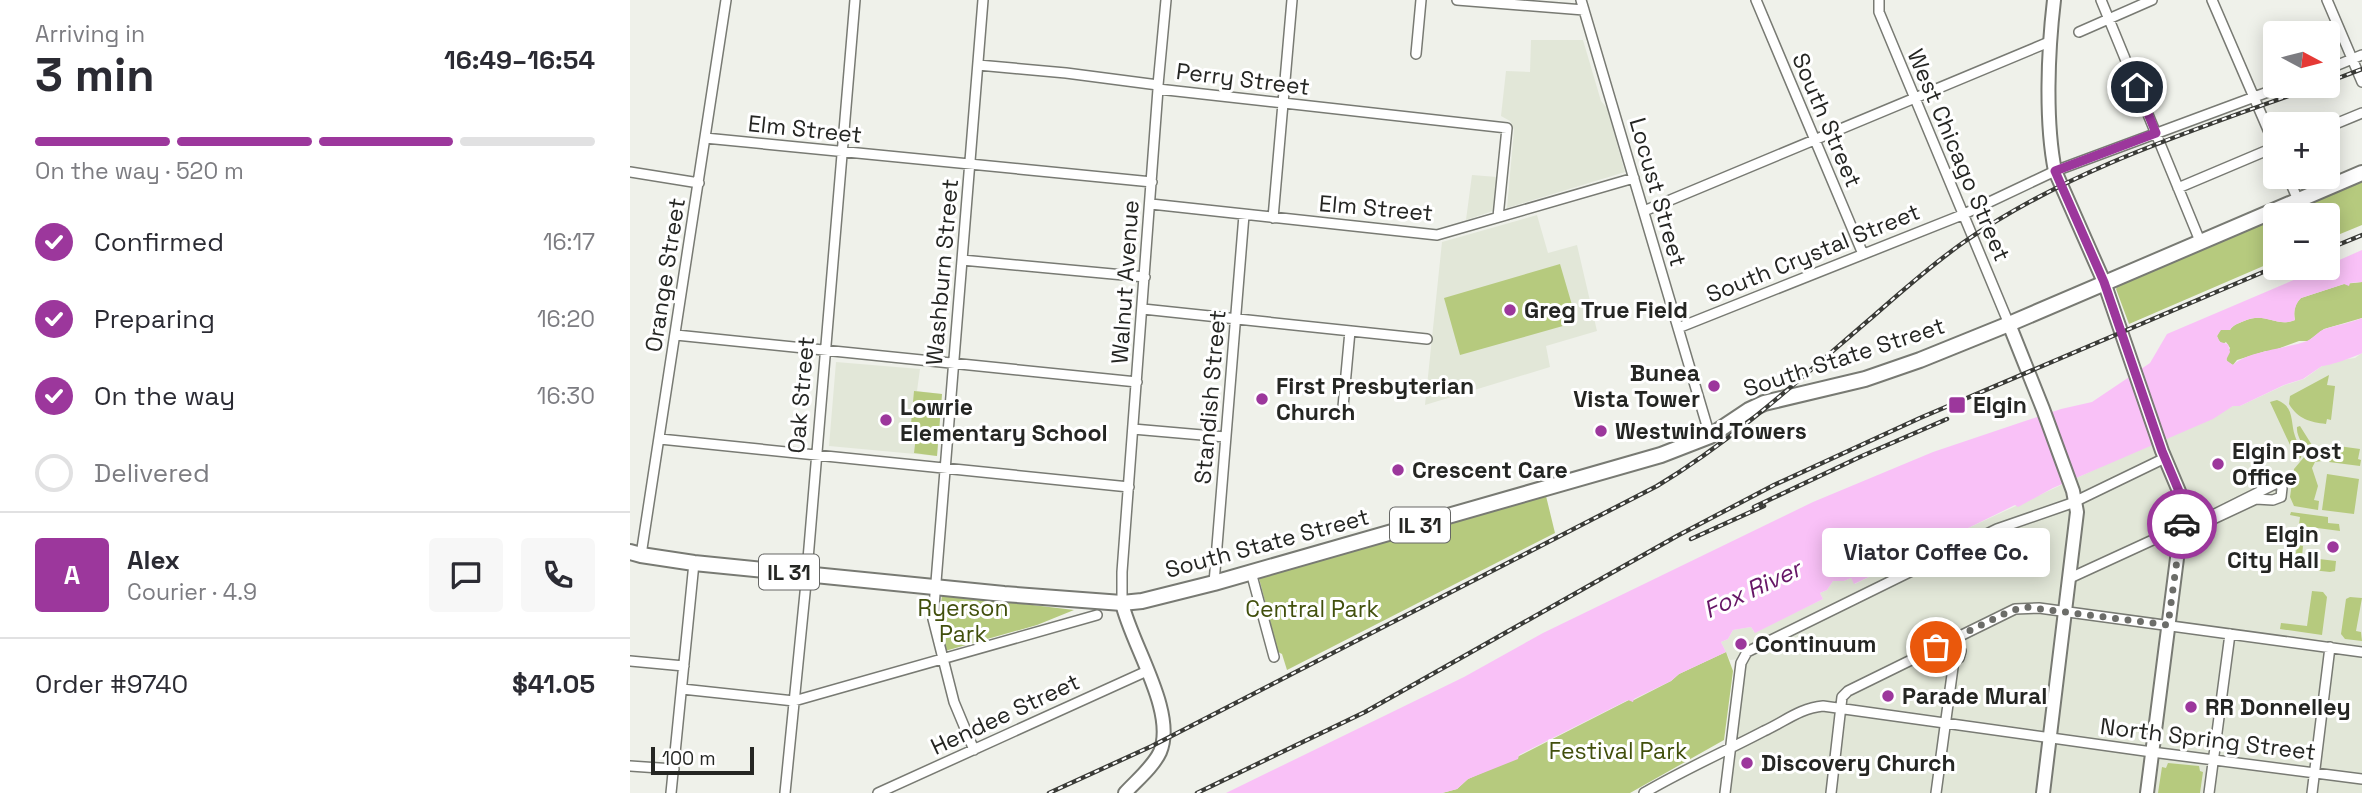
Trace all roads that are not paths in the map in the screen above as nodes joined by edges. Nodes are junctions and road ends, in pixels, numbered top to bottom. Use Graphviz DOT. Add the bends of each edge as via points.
graph roads {
  1 [pos="726,0"];
  2 [pos="855,0"];
  3 [pos="983,0"];
  4 [pos="1166,0"];
  5 [pos="1292,0"];
  6 [pos="1421,0"];
  7 [pos="1457,0"];
  8 [pos="1581,0"];
  9 [pos="1756,0"];
  10 [pos="1879,0"];
  11 [pos="2054,0"];
  12 [pos="2101,0"];
  13 [pos="2152,0"];
  14 [pos="2212,0"];
  15 [pos="2327,0"];
  16 [pos="1584,10"];
  17 [pos="2108,17"];
  18 [pos="2079,32"];
  19 [pos="2049,42"];
  20 [pos="1416,54"];
  21 [pos="2357,57"];
  22 [pos="2340,64"];
  23 [pos="978,65"];
  24 [pos="2362,82"];
  25 [pos="1158,87"];
  26 [pos="2263,94"];
  27 [pos="1914,97"];
  28 [pos="2255,97"];
  29 [pos="1284,103"];
  30 [pos="2362,113"];
  31 [pos="2263,117"];
  32 [pos="2340,122"];
  33 [pos="2156,133"];
  34 [pos="705,138"];
  35 [pos="1815,140"];
  36 [pos="2263,152"];
  37 [pos="842,153"];
  38 [pos="970,165"];
  39 [pos="2055,171"];
  40 [pos="630,172"];
  41 [pos="2362,173"];
  42 [pos="1634,178"];
  43 [pos="699,183"];
  44 [pos="1152,183"];
  45 [pos="2178,188"];
  46 [pos="2293,189"];
  47 [pos="2298,200"];
  48 [pos="1151,204"];
  49 [pos="1643,211"];
  50 [pos="1244,215"];
  51 [pos="1962,215"];
  52 [pos="1498,217"];
  53 [pos="1273,218"];
  54 [pos="2200,241"];
  55 [pos="1863,254"];
  56 [pos="962,260"];
  57 [pos="1145,277"];
  58 [pos="2104,282"];
  59 [pos="1143,309"];
  60 [pos="1236,319"];
  61 [pos="2009,324"];
  62 [pos="1678,328"];
  63 [pos="1350,331"];
  64 [pos="676,335"];
  65 [pos="1427,339"];
  66 [pos="824,351"];
  67 [pos="954,364"];
  68 [pos="1137,382"];
  69 [pos="1343,407"];
  70 [pos="1133,429"];
  71 [pos="1710,436"];
  72 [pos="1225,437"];
  73 [pos="660,439"];
  74 [pos="815,455"];
  75 [pos="2163,455"];
  76 [pos="945,468"];
  77 [pos="1129,486"];
  78 [pos="2074,496"];
  79 [pos="2195,524"];
  80 [pos="2181,527"];
  81 [pos="636,554"];
  82 [pos="694,563"];
  83 [pos="1251,572"];
  84 [pos="807,574"];
  85 [pos="2070,578"];
  86 [pos="1214,583"];
  87 [pos="937,587"];
  88 [pos="1122,603"];
  89 [pos="2066,612"];
  90 [pos="1097,615"];
  91 [pos="2168,625"];
  92 [pos="2230,634"];
  93 [pos="1953,643"];
  94 [pos="2330,648"];
  95 [pos="2362,652"];
  96 [pos="1274,657"];
  97 [pos="942,658"];
  98 [pos="630,661"];
  99 [pos="684,666"];
  100 [pos="1147,671"];
  101 [pos="681,689"];
  102 [pos="794,701"];
  103 [pos="1841,710"];
  104 [pos="1945,724"];
  105 [pos="2050,738"];
  106 [pos="1730,747"];
  107 [pos="974,750"];
  108 [pos="2152,752"];
  109 [pos="2213,760"];
  110 [pos="630,766"];
  111 [pos="674,769"];
  112 [pos="2314,773"];
  113 [pos="2362,779"];
  114 [pos="671,793"];
  115 [pos="785,793"];
  116 [pos="878,793"];
  117 [pos="1125,793"];
  118 [pos="1644,793"];
  119 [pos="1725,793"];
  120 [pos="1831,793"];
  121 [pos="1936,793"];
  122 [pos="2043,793"];
  123 [pos="2147,793"];
  124 [pos="2209,793"];
  125 [pos="2312,793"];
  1 -- 34 [label="street, Orange Street"];
  2 -- 37 [label="street, Oak Street"];
  3 -- 23 [label="street, Washburn Street"];
  4 -- 25 [label="street, Walnut Avenue"];
  5 -- 29 [label="street"];
  6 -- 20 [label="street"];
  7 -- 16 [label="street"];
  8 -- 16 [label="street, Locust Street"];
  9 -- 35 [label="street, South Street"];
  10 -- 27 [label="street, West Chicago Street" via="1878,12"];
  11 -- 19 [label="main road"];
  12 -- 17 [label="street"];
  13 -- 17 [label="street"];
  14 -- 28 [label="street"];
  15 -- 21 [label="street"];
  16 -- 42 [label="street, Locust Street"];
  17 -- 18 [label="street"];
  17 -- 33 [label="street"];
  19 -- 27 [label="street"];
  19 -- 39 [label="main road"];
  21 -- 22 [label="street"];
  21 -- 24 [label="street"];
  23 -- 25 [label="street, Perry Street"];
  23 -- 38 [label="street, Washburn Street"];
  25 -- 29 [label="street, Perry Street"];
  25 -- 44 [label="street, Walnut Avenue"];
  26 -- 28 [label="street, South Crystal Street"];
  27 -- 35 [label="street"];
  27 -- 51 [label="street, West Chicago Street"];
  28 -- 31 [label="street"];
  28 -- 33 [label="street, South Crystal Street"];
  29 -- 52 [label="street, Perry Street" via="1507,128"];
  29 -- 53 [label="street"];
  30 -- 32 [label="street"];
  33 -- 39 [label="street, South Crystal Street"];
  33 -- 45 [label="street"];
  34 -- 37 [label="street, Elm Street"];
  34 -- 43 [label="street, Orange Street"];
  35 -- 49 [label="street"];
  35 -- 55 [label="street, South Street"];
  36 -- 45 [label="street"];
  37 -- 38 [label="street, Elm Street"];
  37 -- 66 [label="street, Oak Street"];
  38 -- 44 [label="street, Elm Street"];
  38 -- 56 [label="street, Washburn Street"];
  39 -- 51 [label="street, South Crystal Street"];
  39 -- 58 [label="main road"];
  40 -- 43 [label="street"];
  41 -- 47 [label="main road, IL 31"];
  42 -- 49 [label="street, Locust Street"];
  42 -- 52 [label="street, Elm Street"];
  43 -- 64 [label="street, Orange Street"];
  44 -- 48 [label="street, Walnut Avenue"];
  45 -- 54 [label="street"];
  46 -- 47 [label="street"];
  47 -- 54 [label="main road, IL 31"];
  48 -- 50 [label="street, Elm Street"];
  48 -- 57 [label="street, Walnut Avenue"];
  49 -- 62 [label="street, Locust Street"];
  50 -- 53 [label="street, Elm Street"];
  50 -- 60 [label="street, Standish Street"];
  51 -- 55 [label="street, South Crystal Street"];
  51 -- 61 [label="street, West Chicago Street"];
  52 -- 53 [label="street, Elm Street" via="1437,236"];
  54 -- 58 [label="main road, IL 31"];
  55 -- 62 [label="street, South Crystal Street"];
  56 -- 57 [label="street"];
  56 -- 67 [label="street, Washburn Street"];
  57 -- 59 [label="street, Walnut Avenue"];
  58 -- 61 [label="main road, IL 31"];
  58 -- 75 [label="main road"];
  59 -- 60 [label="street"];
  59 -- 68 [label="street, Walnut Avenue"];
  60 -- 63 [label="street"];
  60 -- 72 [label="street, Standish Street"];
  61 -- 71 [label="main road, South State Street / IL 31" via="1893,370 1764,404"];
  61 -- 78 [label="main road"];
  62 -- 71 [label="street, Locust Street"];
  63 -- 65 [label="street"];
  63 -- 69 [label="street"];
  64 -- 66 [label="street"];
  64 -- 73 [label="street, Orange Street"];
  66 -- 67 [label="street"];
  66 -- 74 [label="street, Oak Street"];
  67 -- 68 [label="street"];
  67 -- 76 [label="street, Washburn Street"];
  68 -- 70 [label="street, Walnut Avenue"];
  70 -- 72 [label="street"];
  70 -- 77 [label="street, Walnut Avenue"];
  71 -- 83 [label="main road, South State Street / IL 31" via="1661,455"];
  72 -- 86 [label="street, Standish Street"];
  73 -- 74 [label="street"];
  73 -- 81 [label="street, Orange Street"];
  74 -- 76 [label="street"];
  74 -- 84 [label="street, Oak Street"];
  75 -- 78 [label="street"];
  75 -- 80 [label="main road" via="2181,496"];
  76 -- 77 [label="street"];
  76 -- 87 [label="street, Washburn Street"];
  77 -- 88 [label="street, Walnut Avenue"];
  78 -- 85 [label="main road" via="2077,519"];
  78 -- 106 [label="street" via="1747,652 1741,659"];
  79 -- 79 [label="street" via="2256,499 2277,499 2282,488 2279,482"];
  79 -- 80 [label="street"];
  80 -- 85 [label="street"];
  80 -- 91 [label="main road"];
  81 -- 82 [label="main road, South State Street / IL 31"];
  82 -- 84 [label="main road, South State Street / IL 31"];
  82 -- 99 [label="street"];
  83 -- 86 [label="main road, South State Street / IL 31"];
  83 -- 96 [label="street"];
  84 -- 87 [label="main road, South State Street / IL 31"];
  84 -- 102 [label="street, Oak Street"];
  85 -- 89 [label="main road"];
  86 -- 88 [label="main road, South State Street / IL 31"];
  87 -- 88 [label="main road, South State Street / IL 31"];
  87 -- 97 [label="street, Washburn Street" via="933,619"];
  88 -- 100 [label="main road"];
  89 -- 91 [label="street"];
  89 -- 93 [label="street" via="2039,608 2010,611"];
  89 -- 105 [label="main road"];
  90 -- 97 [label="street"];
  91 -- 92 [label="street"];
  91 -- 108 [label="main road"];
  92 -- 94 [label="street"];
  92 -- 109 [label="street"];
  93 -- 103 [label="street" via="1847,691"];
  93 -- 104 [label="street" via="1948,653 1954,660"];
  94 -- 95 [label="street"];
  94 -- 112 [label="street"];
  97 -- 102 [label="street"];
  97 -- 107 [label="street, Washburn Street"];
  98 -- 99 [label="street"];
  99 -- 101 [label="street"];
  100 -- 107 [label="street, Hendee Street"];
  100 -- 117 [label="main road" via="1163,718 1164,741 1154,761"];
  101 -- 102 [label="street"];
  101 -- 111 [label="street"];
  102 -- 115 [label="street, Oak Street"];
  103 -- 104 [label="street, North Spring Street"];
  103 -- 106 [label="street, North Spring Street" via="1808,708"];
  103 -- 120 [label="street"];
  104 -- 105 [label="street, North Spring Street"];
  104 -- 121 [label="street"];
  105 -- 108 [label="street, North Spring Street"];
  105 -- 122 [label="main road"];
  106 -- 118 [label="street, North Spring Street"];
  106 -- 119 [label="street"];
  107 -- 116 [label="street, Hendee Street"];
  108 -- 109 [label="street, North Spring Street"];
  108 -- 123 [label="main road"];
  109 -- 112 [label="street, North Spring Street"];
  109 -- 124 [label="street"];
  110 -- 111 [label="street"];
  111 -- 114 [label="street"];
  112 -- 113 [label="street, North Spring Street"];
  112 -- 125 [label="street"];
}
